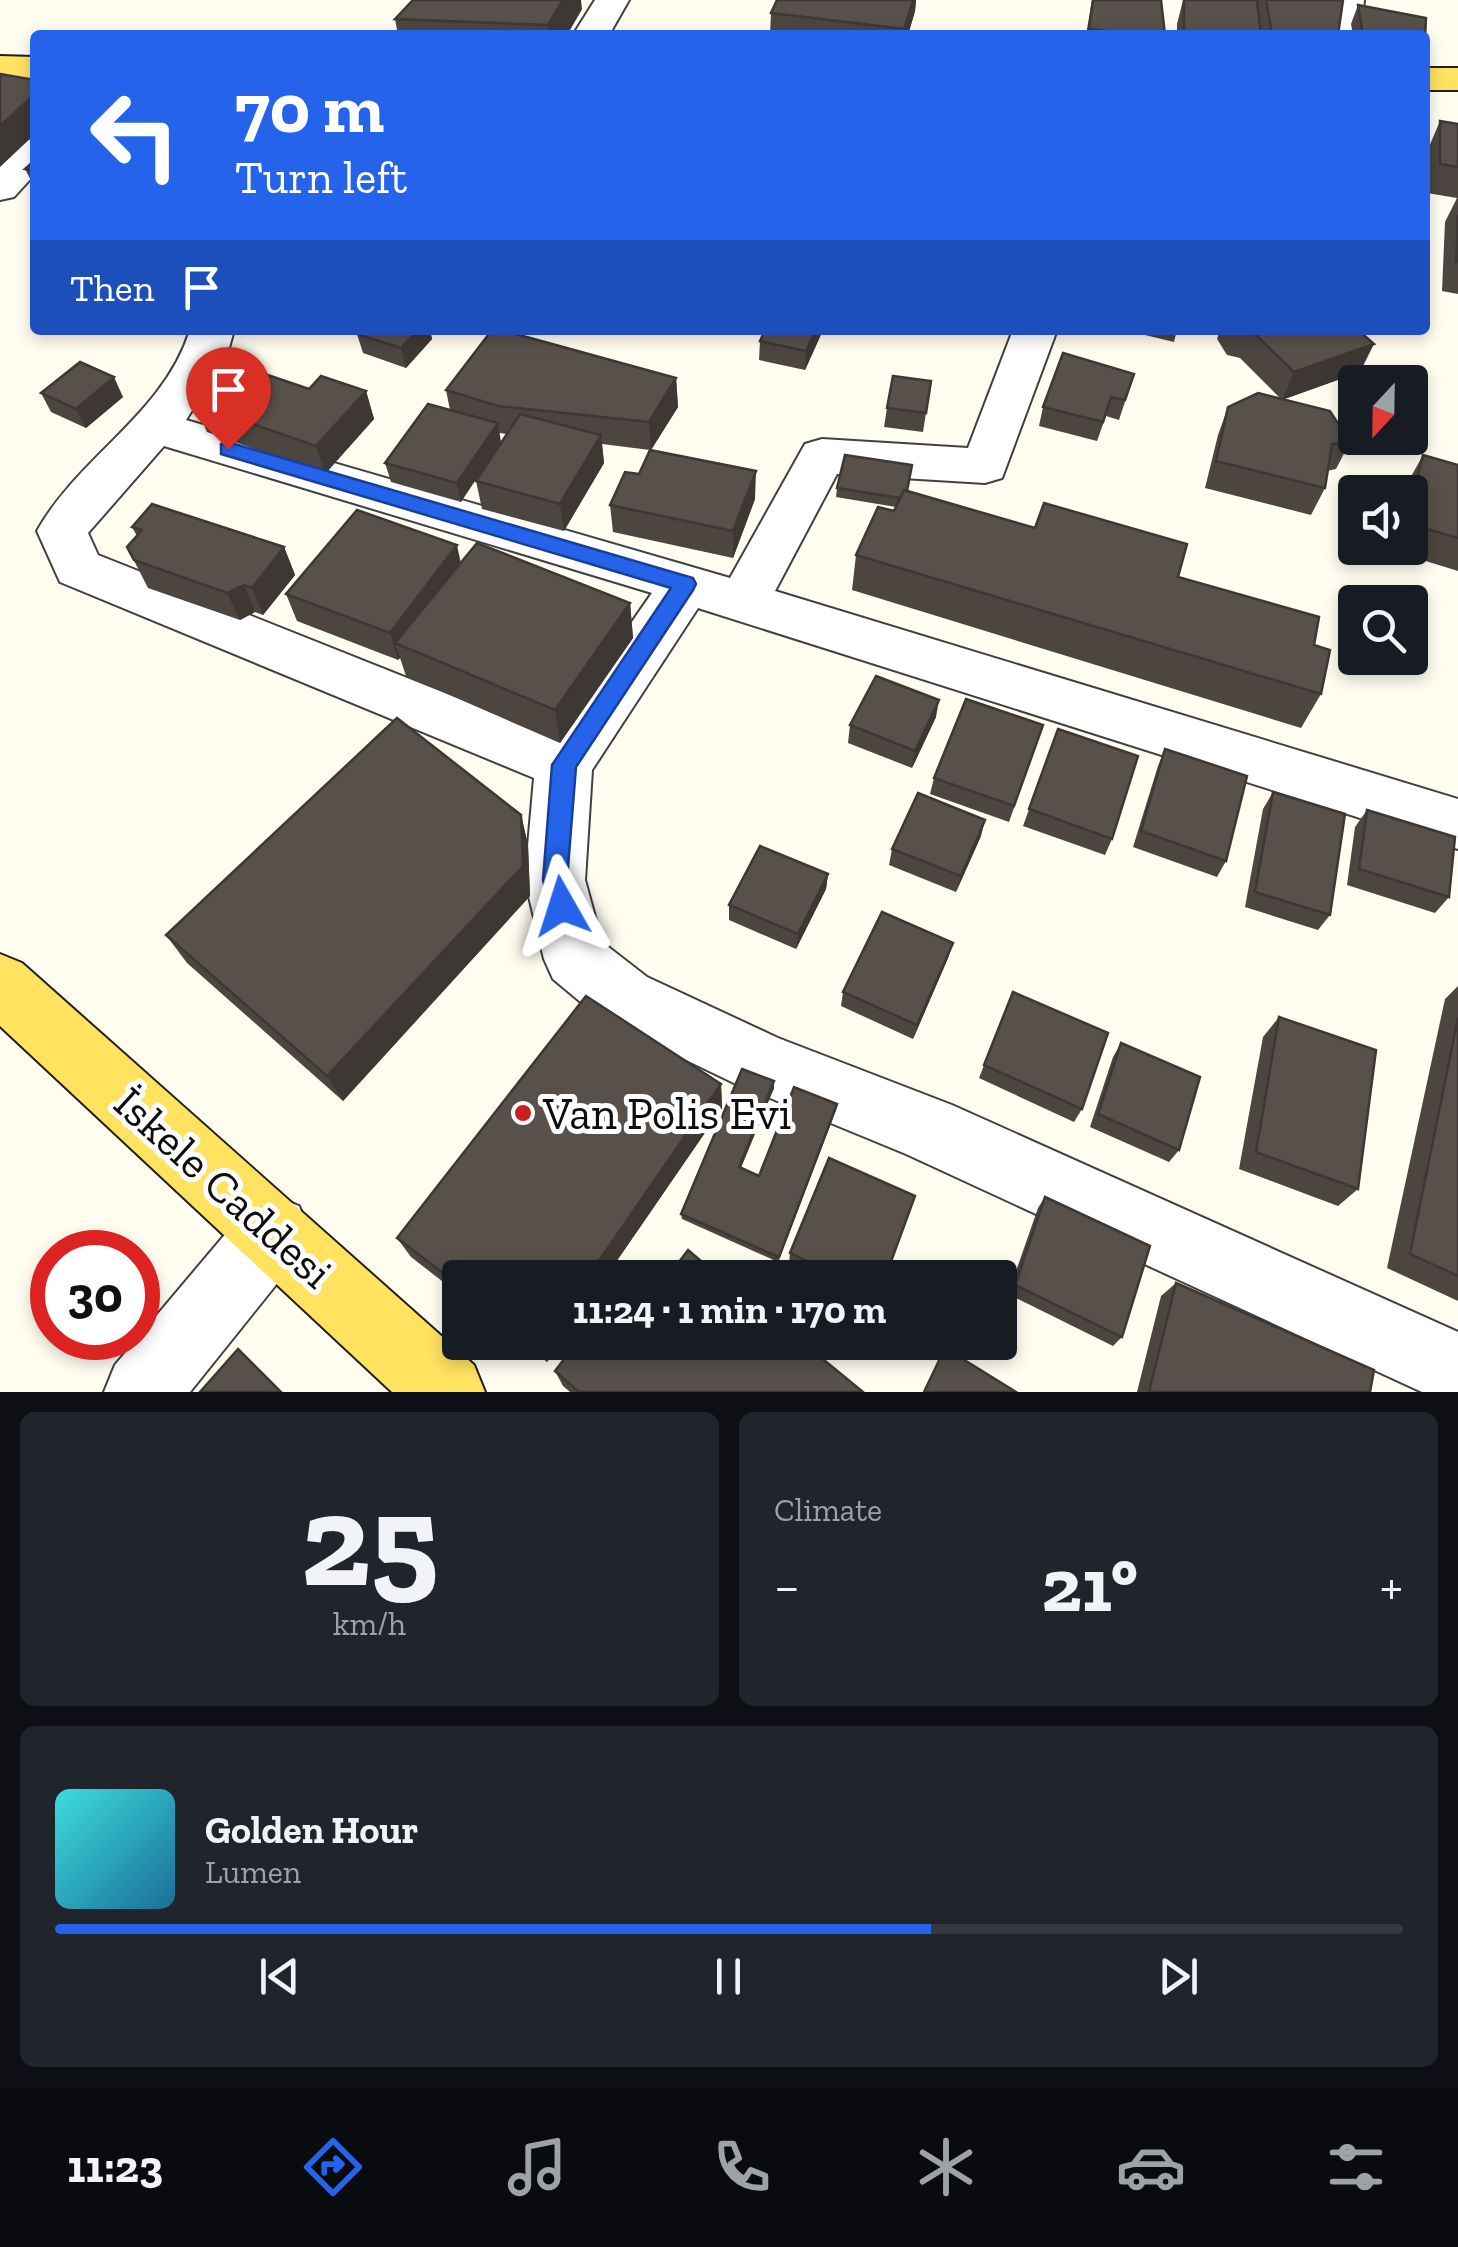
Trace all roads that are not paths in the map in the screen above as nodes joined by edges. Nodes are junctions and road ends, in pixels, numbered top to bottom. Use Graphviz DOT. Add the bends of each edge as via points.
graph roads {
  1 [pos="612,0"];
  2 [pos="1347,0"];
  3 [pos="594,30"];
  4 [pos="1344,30"];
  5 [pos="0,51"];
  6 [pos="30,52"];
  7 [pos="0,67"];
  8 [pos="30,68"];
  9 [pos="1430,79"];
  10 [pos="1458,79"];
  11 [pos="1430,95"];
  12 [pos="1458,96"];
  13 [pos="30,155"];
  14 [pos="0,188"];
  15 [pos="30,197"];
  16 [pos="211,335"];
  17 [pos="1033,335"];
  18 [pos="152,426"];
  19 [pos="686,584"];
  20 [pos="743,602"];
  21 [pos="564,765"];
  22 [pos="1458,824"];
  23 [pos="0,984"];
  24 [pos="274,1231"];
  25 [pos="1458,1370"];
  26 [pos="142,1392"];
  27 [pos="446,1392"];
  1 -- 3 [label="street"];
  2 -- 4 [label="street"];
  5 -- 6 [label="main road"];
  7 -- 8 [label="main road"];
  9 -- 10 [label="main road"];
  11 -- 12 [label="main road"];
  13 -- 14 [label="street"];
  14 -- 15 [label="street"];
  16 -- 18 [label="street" via="186,387"];
  17 -- 20 [label="street" via="985,466 822,456"];
  18 -- 19 [label="street"];
  18 -- 21 [label="street" via="62,531 78,568"];
  19 -- 20 [label="street"];
  19 -- 21 [label="street"];
  20 -- 22 [label="street"];
  21 -- 25 [label="street" via="555,880 563,912 575,958 624,998 758,1062 928,1128"];
  23 -- 24 [label="main road, İskele Caddesi"];
  24 -- 26 [label="street"];
  24 -- 27 [label="main road, İskele Caddesi"];
}
